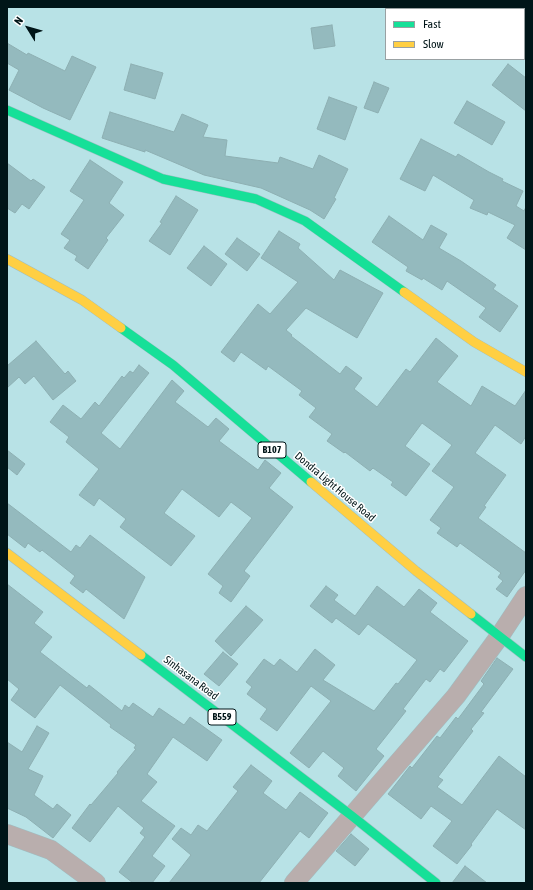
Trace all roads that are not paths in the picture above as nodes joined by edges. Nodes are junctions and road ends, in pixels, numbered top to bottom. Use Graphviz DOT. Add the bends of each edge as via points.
graph roads {
  1 [pos="7,110"];
  2 [pos="7,259"];
  3 [pos="526,372"];
  4 [pos="7,553"];
  5 [pos="526,596"];
  6 [pos="499,637"];
  7 [pos="526,657"];
  8 [pos="352,816"];
  9 [pos="7,834"];
  10 [pos="96,883"];
  11 [pos="294,883"];
  12 [pos="436,883"];
  1 -- 3 [label="main road" via="162,179 256,199 305,221 474,342"];
  2 -- 6 [label="main road, Dondra Light House Road / B107" via="82,300 173,364 416,571"];
  4 -- 8 [label="main road, Sinhasana Road / B559"];
  5 -- 6 [label="street"];
  6 -- 7 [label="main road, Dondra Light House Road / B107"];
  6 -- 8 [label="street" via="456,696"];
  8 -- 11 [label="street"];
  8 -- 12 [label="main road, Sinhasana Road / B559"];
  9 -- 10 [label="street" via="51,850"];
}
